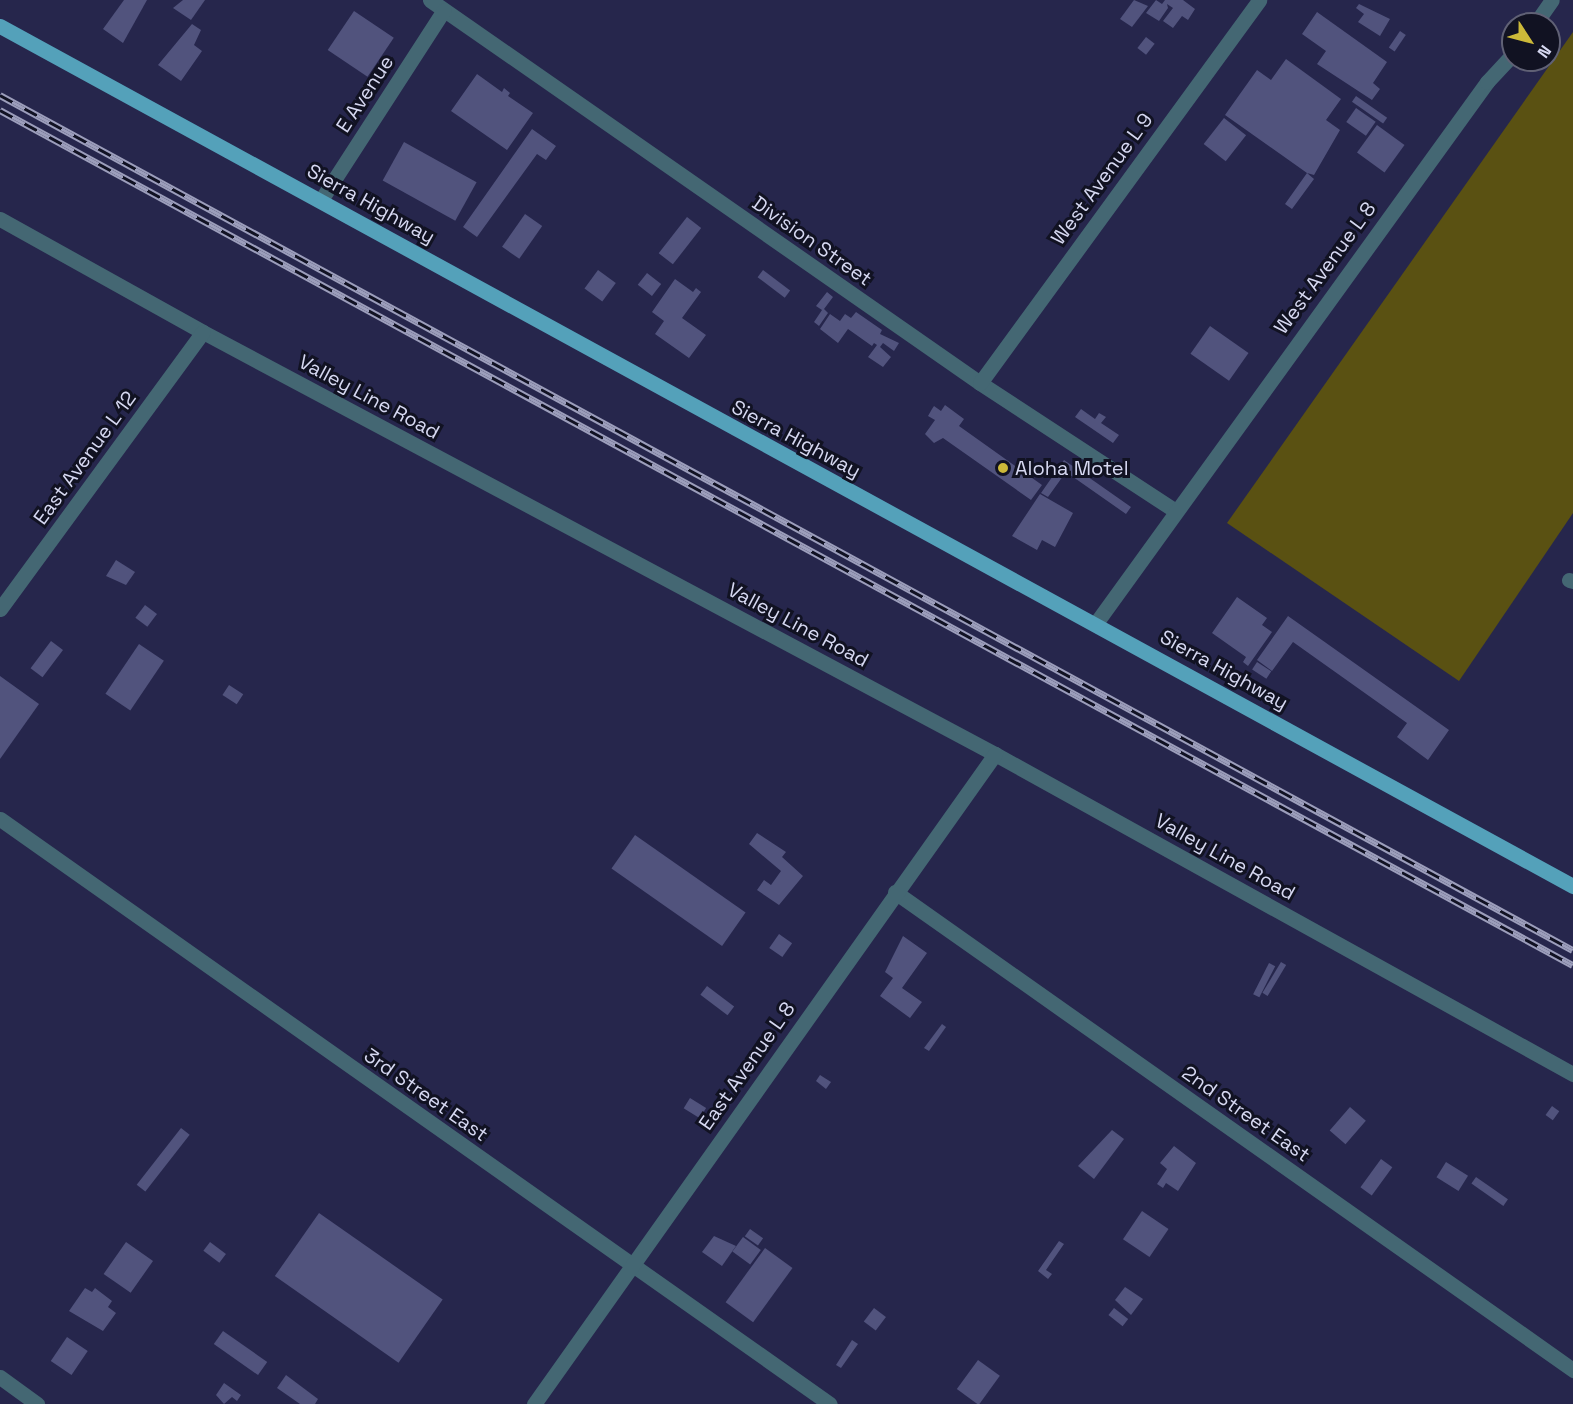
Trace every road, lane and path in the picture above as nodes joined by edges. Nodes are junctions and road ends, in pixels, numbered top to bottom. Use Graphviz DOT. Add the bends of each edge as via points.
graph roads {
  1 [pos="430,0"];
  2 [pos="1259,0"];
  3 [pos="444,10"];
  4 [pos="0,26"];
  5 [pos="1501,67"];
  6 [pos="321,200"];
  7 [pos="0,219"];
  8 [pos="203,332"];
  9 [pos="980,383"];
  10 [pos="1174,510"];
  11 [pos="0,609"];
  12 [pos="1096,623"];
  13 [pos="995,754"];
  14 [pos="0,819"];
  15 [pos="1573,886"];
  16 [pos="895,892"];
  17 [pos="1573,1074"];
  18 [pos="631,1266"];
  19 [pos="1573,1370"];
  20 [pos="0,1377"];
  21 [pos="37,1404"];
  22 [pos="534,1404"];
  23 [pos="830,1404"];
  1 -- 3 [label="street, Division Street"];
  2 -- 9 [label="street, West Avenue L 9"];
  3 -- 6 [label="street, E Avenue"];
  3 -- 9 [label="street, Division Street"];
  4 -- 6 [label="main road, Sierra Highway"];
  5 -- 10 [label="street, West Avenue L 8"];
  6 -- 12 [label="main road, Sierra Highway" via="719,421"];
  7 -- 8 [label="street, Valley Line Road"];
  8 -- 11 [label="street, East Avenue L 12"];
  8 -- 13 [label="street, Valley Line Road"];
  9 -- 10 [label="street, Division Street"];
  10 -- 12 [label="street"];
  12 -- 15 [label="main road, Sierra Highway"];
  13 -- 16 [label="street, East Avenue L 8"];
  13 -- 17 [label="street, Valley Line Road"];
  14 -- 18 [label="street, 3rd Street East"];
  16 -- 18 [label="street, East Avenue L 8"];
  16 -- 19 [label="street, 2nd Street East"];
  18 -- 22 [label="street, East Avenue L 8"];
  18 -- 23 [label="street, 3rd Street East"];
  20 -- 21 [label="street"];
}
